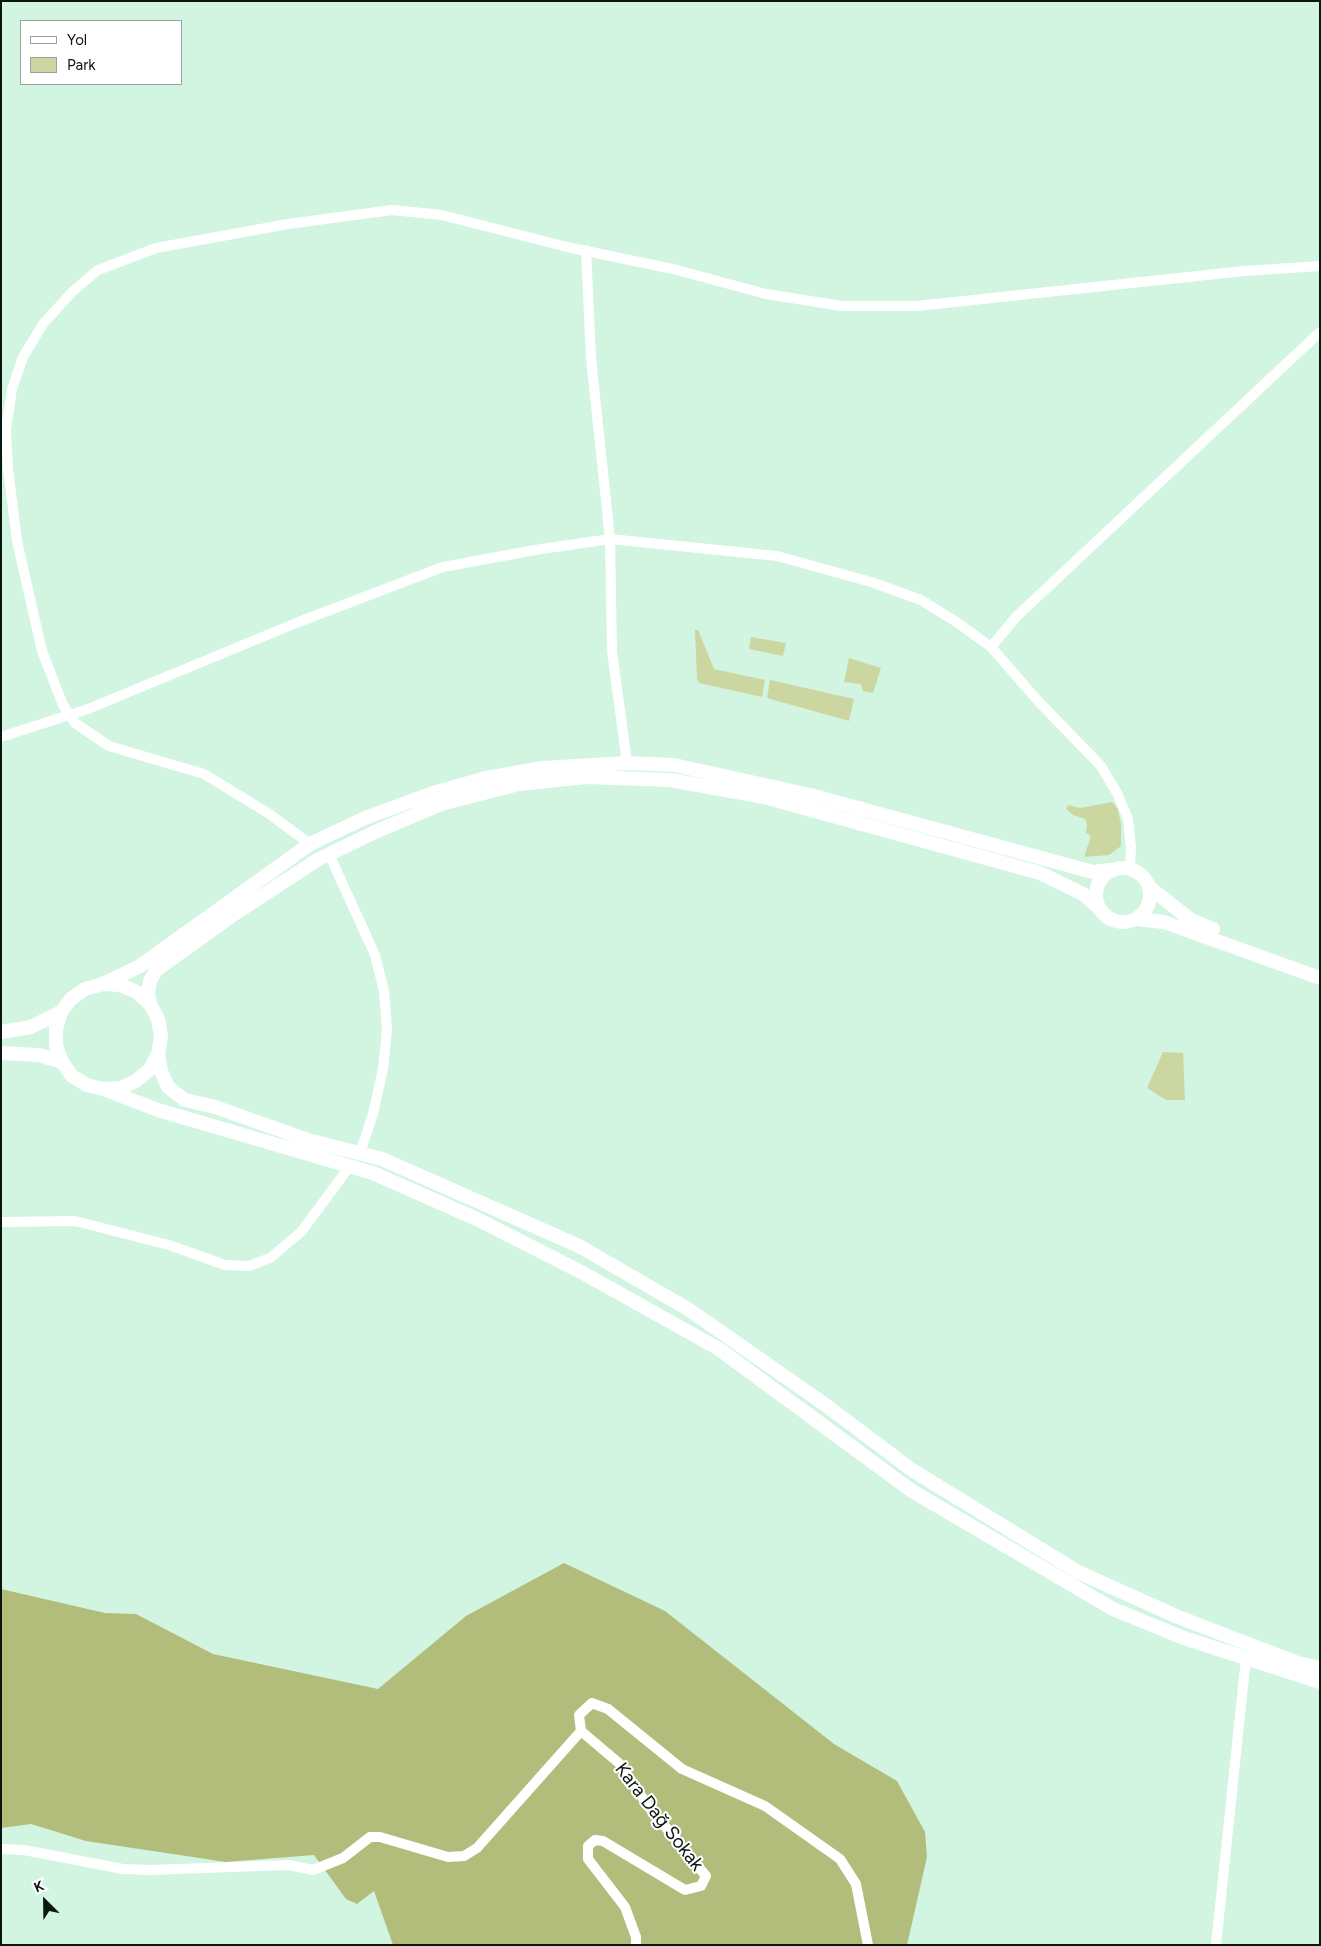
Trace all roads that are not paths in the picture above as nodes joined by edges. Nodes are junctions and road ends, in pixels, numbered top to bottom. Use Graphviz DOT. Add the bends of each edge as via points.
graph roads {
  1 [pos="586,250"];
  2 [pos="1320,266"];
  3 [pos="1320,332"];
  4 [pos="610,539"];
  5 [pos="990,647"];
  6 [pos="70,716"];
  7 [pos="1,736"];
  8 [pos="627,763"];
  9 [pos="310,844"];
  10 [pos="329,854"];
  11 [pos="1130,868"];
  12 [pos="1111,870"];
  13 [pos="1149,887"];
  14 [pos="1098,907"];
  15 [pos="1136,919"];
  16 [pos="1320,968"];
  17 [pos="1320,978"];
  18 [pos="103,984"];
  19 [pos="150,1004"];
  20 [pos="61,1012"];
  21 [pos="1,1032"];
  22 [pos="1,1053"];
  23 [pos="158,1054"];
  24 [pos="62,1062"];
  25 [pos="103,1089"];
  26 [pos="360,1153"];
  27 [pos="350,1166"];
  28 [pos="1,1222"];
  29 [pos="1246,1658"];
  30 [pos="1320,1668"];
  31 [pos="1320,1682"];
  32 [pos="580,1731"];
  33 [pos="1,1849"];
  34 [pos="636,1945"];
  35 [pos="868,1945"];
  36 [pos="1216,1945"];
  1 -- 2 [label="street" via="766,294 842,306 917,306 1244,271"];
  1 -- 4 [label="street" via="591,358"];
  1 -- 6 [label="street" via="442,215 392,210 288,224 156,248 98,270 72,292 43,324 23,357 12,389 6,429 19,550 42,651"];
  3 -- 5 [label="street" via="1018,616"];
  4 -- 5 [label="street" via="777,556 871,582 921,600"];
  4 -- 6 [label="street" via="443,568 301,621"];
  4 -- 8 [label="street" via="612,651"];
  5 -- 11 [label="street" via="1101,766 1128,820"];
  6 -- 7 [label="street"];
  6 -- 9 [label="street" via="109,746 204,774 268,813"];
  8 -- 9 [label="street" via="543,768 486,778 365,818"];
  8 -- 12 [label="street" via="674,765 750,781 1093,872"];
  9 -- 18 [label="street" via="140,966"];
  10 -- 14 [label="street" via="441,804 519,784 586,776 670,780 764,797 1040,873 1083,894"];
  10 -- 19 [label="street" via="230,917 156,970 150,981"];
  10 -- 26 [label="street" via="375,956 384,990 387,1030 383,1069"];
  11 -- 12 [label="street"];
  11 -- 13 [label="street" via="1145,879"];
  12 -- 14 [label="street" via="1098,882 1095,890"];
  13 -- 15 [label="street" via="1148,906"];
  13 -- 16 [label="street" via="1191,920"];
  14 -- 15 [label="street" via="1103,914 1119,922"];
  15 -- 17 [label="street" via="1164,922"];
  18 -- 19 [label="street" via="120,985 137,992"];
  18 -- 20 [label="street" via="86,989 71,999"];
  19 -- 23 [label="street" via="158,1019 161,1036"];
  20 -- 21 [label="street" via="31,1027"];
  20 -- 24 [label="street" via="56,1046"];
  22 -- 24 [label="street" via="38,1055"];
  23 -- 25 [label="street" via="150,1069 136,1081 121,1088"];
  23 -- 26 [label="street" via="168,1087 185,1100 308,1140"];
  24 -- 25 [label="street" via="72,1076"];
  25 -- 27 [label="street" via="158,1110"];
  26 -- 30 [label="street" via="382,1159 579,1246 688,1309 912,1470 1078,1572 1178,1617 1298,1663"];
  27 -- 28 [label="street" via="301,1232 270,1258 249,1266 226,1265 170,1245 75,1221"];
  27 -- 29 [label="street" via="374,1173 479,1220 583,1273 719,1349 912,1491 1113,1609 1184,1638"];
  29 -- 31 [label="street"];
  29 -- 36 [label="street"];
  32 -- 33 [label="street" via="477,1848 464,1856 448,1857 370,1837 343,1858 313,1870 288,1864 150,1870"];
  32 -- 34 [label="street, Kara Dağ Sokak" via="620,1764 648,1806 706,1876 701,1886 685,1890 603,1841 596,1840 588,1846 588,1859 625,1906"];
  32 -- 35 [label="street, Kara Dağ Sokak" via="579,1715 592,1703 608,1709 682,1770 766,1806 840,1859 856,1884"];
}
